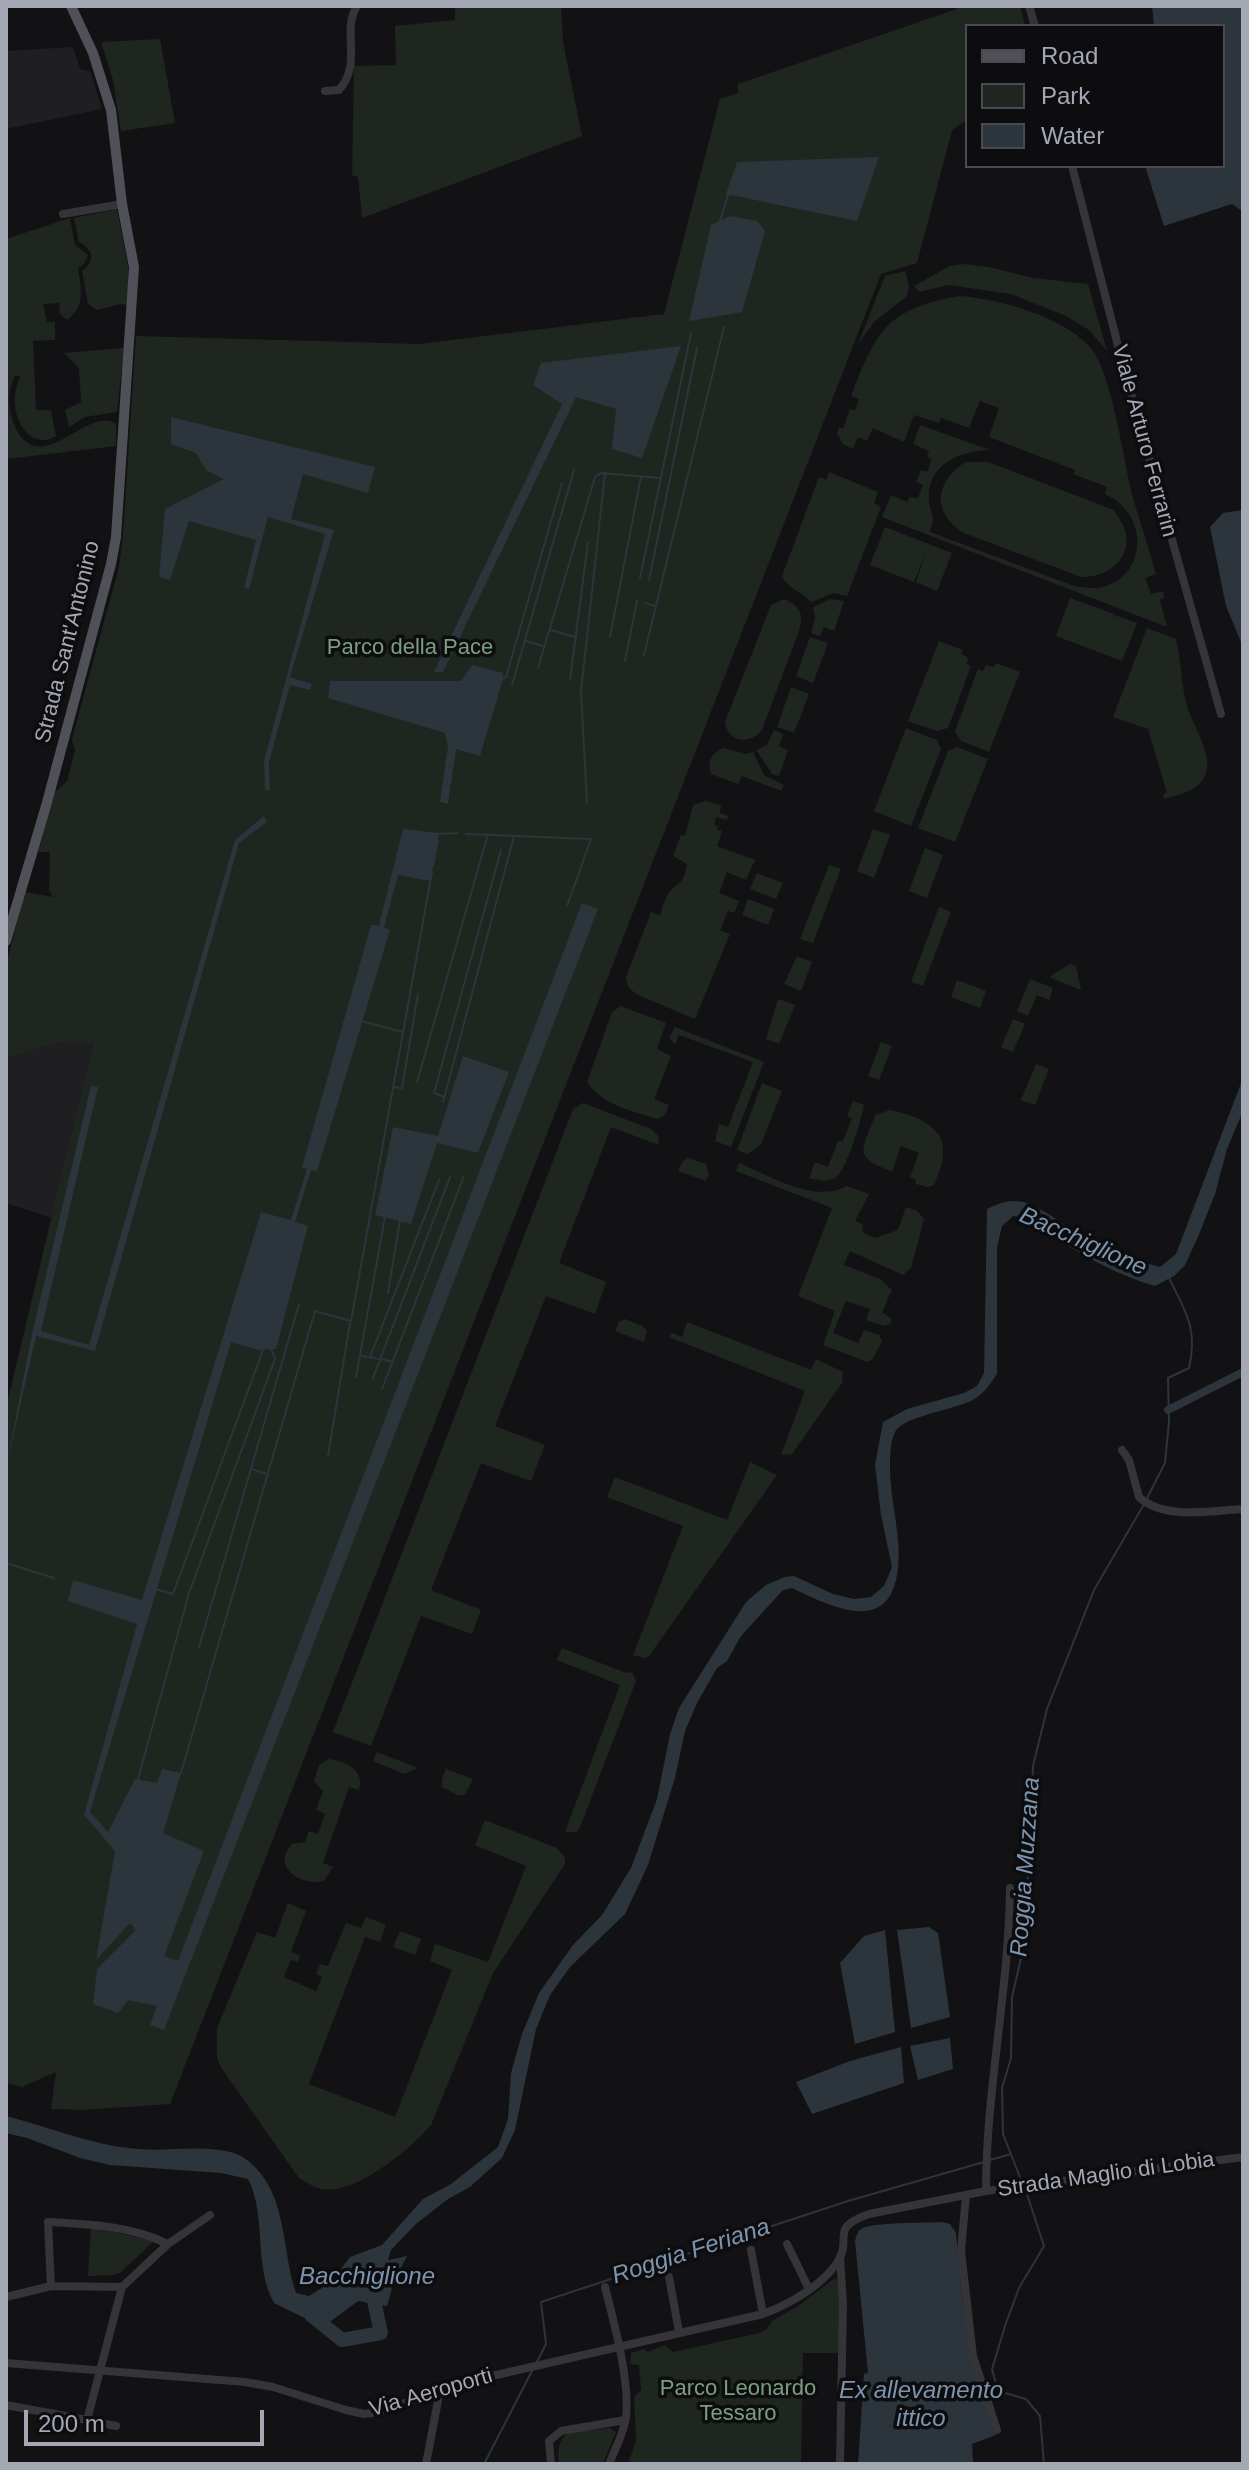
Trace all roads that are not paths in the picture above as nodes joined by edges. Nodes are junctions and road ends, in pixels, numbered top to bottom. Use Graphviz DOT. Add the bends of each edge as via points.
graph roads {
  1 [pos="71,6"];
  2 [pos="357,6"];
  3 [pos="325,91"];
  4 [pos="1073,168"];
  5 [pos="122,204"];
  6 [pos="63,214"];
  7 [pos="1221,714"];
  8 [pos="6,941"];
  9 [pos="1122,1450"];
  10 [pos="1243,1509"];
  11 [pos="1010,1888"];
  12 [pos="1243,2157"];
  13 [pos="986,2191"];
  14 [pos="966,2195"];
  15 [pos="210,2215"];
  16 [pos="168,2244"];
  17 [pos="787,2244"];
  18 [pos="751,2250"];
  19 [pos="840,2257"];
  20 [pos="669,2277"];
  21 [pos="51,2286"];
  22 [pos="122,2287"];
  23 [pos="605,2287"];
  24 [pos="809,2289"];
  25 [pos="6,2297"];
  26 [pos="763,2314"];
  27 [pos="679,2332"];
  28 [pos="619,2346"];
  29 [pos="6,2363"];
  30 [pos="101,2370"];
  31 [pos="440,2390"];
  32 [pos="6,2405"];
  33 [pos="87,2420"];
  34 [pos="625,2420"];
  35 [pos="116,2426"];
  36 [pos="997,2430"];
  37 [pos="426,2464"];
  38 [pos="551,2464"];
  39 [pos="609,2464"];
  40 [pos="840,2464"];
  1 -- 5 [label="main road, Strada Sant'Antonino" via="111,110"];
  2 -- 3 [label="street" via="352,14 349,78 339,90"];
  4 -- 7 [label="street, Viale Arturo Ferrarin"];
  5 -- 6 [label="street"];
  5 -- 8 [label="main road, Strada Sant'Antonino" via="135,285 114,549"];
  9 -- 10 [label="street" via="1139,1497 1156,1508"];
  11 -- 13 [label="street, Strada Maglio di Lobia" via="1010,1946 989,2115"];
  12 -- 13 [label="street, Strada Maglio di Lobia"];
  13 -- 14 [label="street, Via Aeroporti"];
  14 -- 19 [label="street, Via Aeroporti" via="851,2221"];
  14 -- 36 [label="street" via="961,2251 973,2356"];
  15 -- 16 [label="street"];
  16 -- 21 [label="street" via="93,2224 48,2222"];
  16 -- 22 [label="street"];
  17 -- 24 [label="street"];
  18 -- 26 [label="street"];
  19 -- 24 [label="street, Via Aeroporti"];
  19 -- 40 [label="street"];
  20 -- 27 [label="street"];
  21 -- 22 [label="street"];
  21 -- 25 [label="street"];
  22 -- 30 [label="street"];
  23 -- 28 [label="street"];
  24 -- 26 [label="street, Via Aeroporti"];
  26 -- 27 [label="street, Via Aeroporti"];
  27 -- 28 [label="street, Via Aeroporti"];
  28 -- 31 [label="street, Via Aeroporti"];
  28 -- 34 [label="street"];
  29 -- 30 [label="street, Via Aeroporti"];
  30 -- 31 [label="street, Via Aeroporti" via="273,2387 364,2414"];
  30 -- 33 [label="street"];
  31 -- 37 [label="street"];
  32 -- 33 [label="street"];
  33 -- 35 [label="street"];
  34 -- 38 [label="street" via="561,2431 549,2441"];
  34 -- 39 [label="street"];
}
